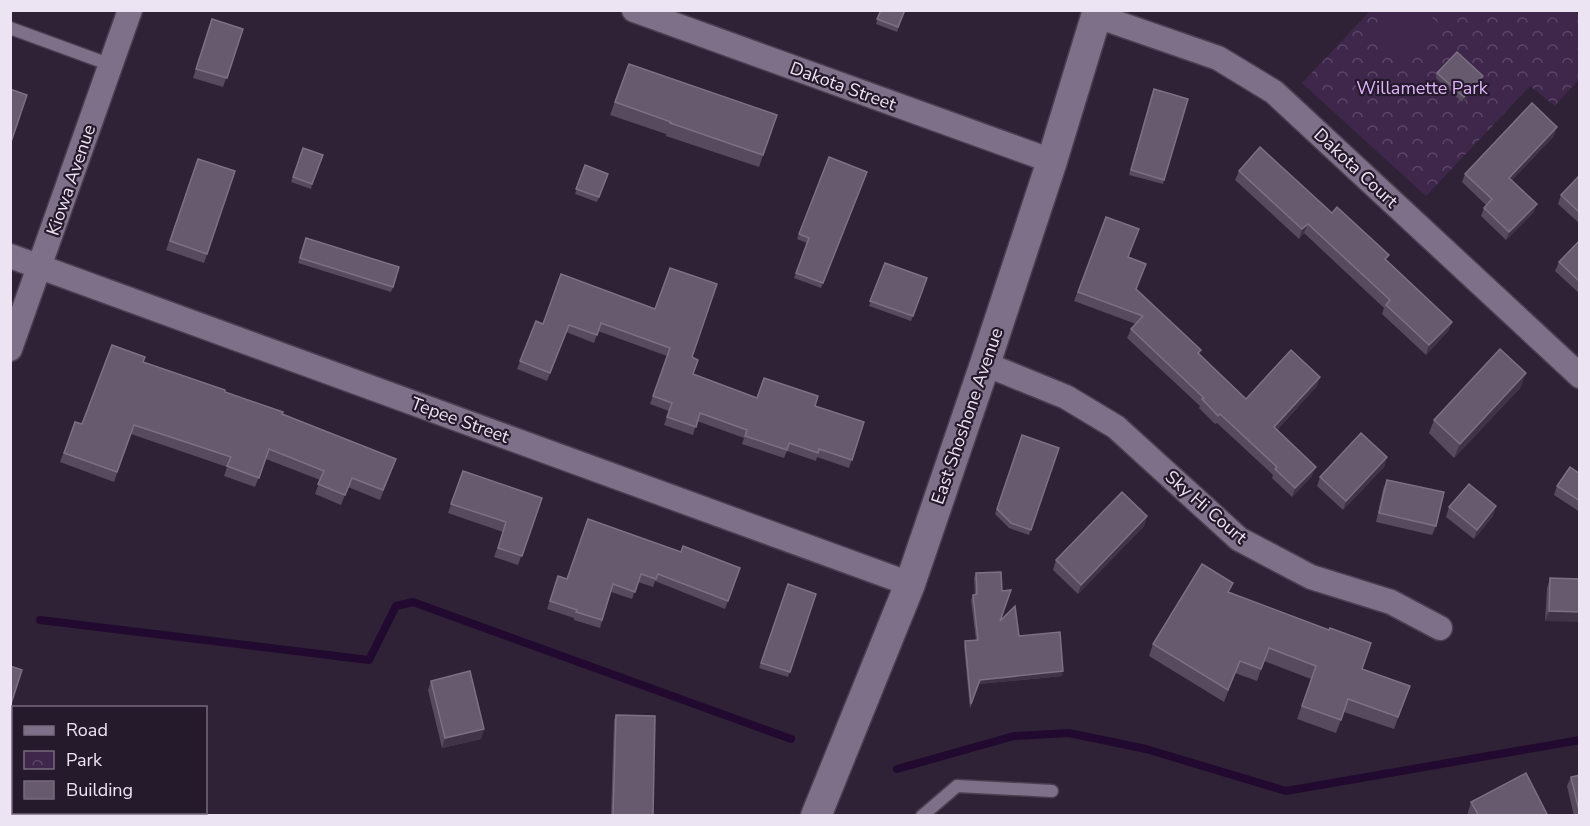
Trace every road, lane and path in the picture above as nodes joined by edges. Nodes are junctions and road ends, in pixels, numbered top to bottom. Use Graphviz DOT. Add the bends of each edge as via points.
graph roads {
  1 [pos="130,10"];
  2 [pos="634,10"];
  3 [pos="1098,13"];
  4 [pos="10,28"];
  5 [pos="111,65"];
  6 [pos="1052,161"];
  7 [pos="10,256"];
  8 [pos="40,267"];
  9 [pos="10,349"];
  10 [pos="985,364"];
  11 [pos="1580,376"];
  12 [pos="910,584"];
  13 [pos="1440,628"];
  14 [pos="1052,791"];
  15 [pos="816,816"];
  16 [pos="922,816"];
  1 -- 5 [label="street, Kiowa Avenue"];
  2 -- 6 [label="street, Dakota Street"];
  3 -- 6 [label="street, East Shoshone Avenue"];
  3 -- 11 [label="street, Dakota Court" via="1218,58 1274,92"];
  4 -- 5 [label="lane"];
  5 -- 8 [label="street, Kiowa Avenue"];
  6 -- 10 [label="street, East Shoshone Avenue"];
  7 -- 8 [label="street, Tepee Street"];
  8 -- 9 [label="street, Kiowa Avenue"];
  8 -- 12 [label="street, Tepee Street"];
  10 -- 12 [label="street, East Shoshone Avenue"];
  10 -- 13 [label="street, Sky Hi Court" via="1066,397 1116,427 1239,539 1311,577 1391,602"];
  12 -- 15 [label="street, East Shoshone Avenue"];
  14 -- 16 [label="lane" via="957,786"];
}
